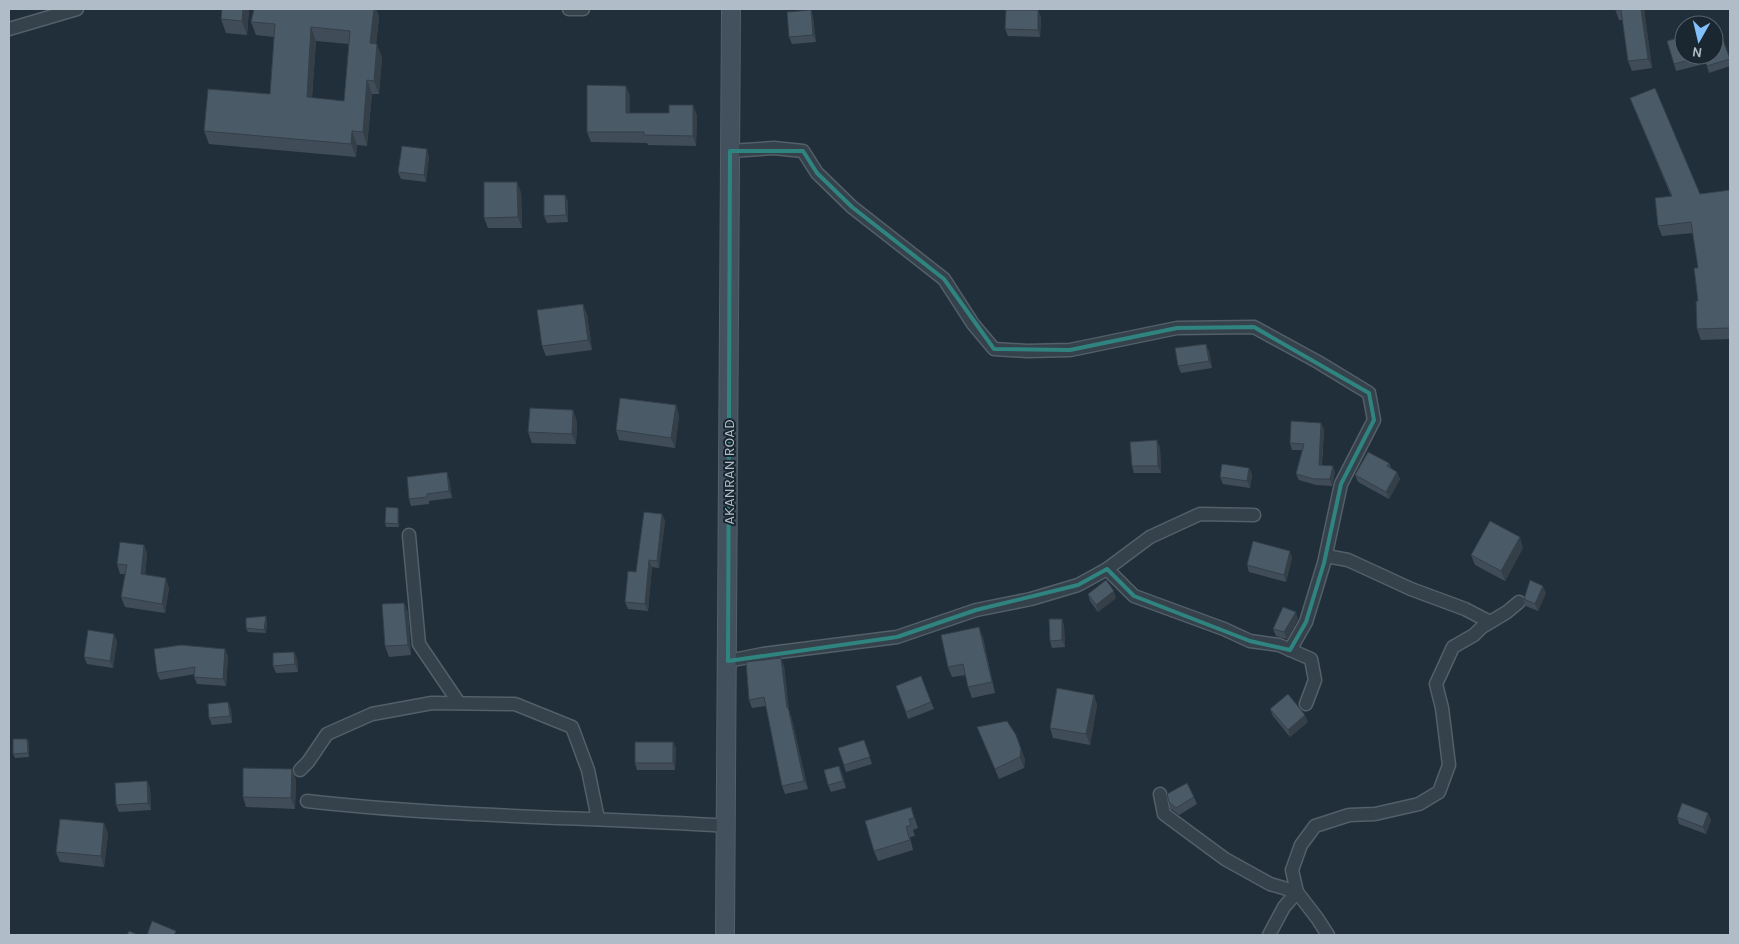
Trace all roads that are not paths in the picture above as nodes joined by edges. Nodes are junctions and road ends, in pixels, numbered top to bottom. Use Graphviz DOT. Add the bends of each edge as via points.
graph roads {
  1 [pos="77,9"];
  2 [pos="569,9"];
  3 [pos="583,9"];
  4 [pos="731,9"];
  5 [pos="9,29"];
  6 [pos="730,151"];
  7 [pos="1254,516"];
  8 [pos="409,535"];
  9 [pos="1326,556"];
  10 [pos="1107,569"];
  11 [pos="1519,602"];
  12 [pos="1490,622"];
  13 [pos="1290,650"];
  14 [pos="728,661"];
  15 [pos="459,704"];
  16 [pos="1306,704"];
  17 [pos="300,770"];
  18 [pos="1160,794"];
  19 [pos="308,801"];
  20 [pos="598,819"];
  21 [pos="726,826"];
  22 [pos="1297,892"];
  23 [pos="725,935"];
  24 [pos="1269,935"];
  25 [pos="1328,935"];
  1 -- 5 [label="street"];
  2 -- 3 [label="street"];
  4 -- 6 [label="main road, AKANRAN ROAD"];
  6 -- 9 [label="street" via="774,148 803,151 816,173 852,207 944,279 973,324 994,349 1070,350 1177,328 1254,327 1369,393 1374,420 1341,484"];
  6 -- 14 [label="main road, AKANRAN ROAD"];
  7 -- 10 [label="street" via="1200,514 1150,536"];
  8 -- 15 [label="street" via="419,644"];
  9 -- 12 [label="street" via="1348,560"];
  9 -- 13 [label="street" via="1306,622"];
  10 -- 13 [label="street" via="1134,596 1224,628 1250,641"];
  10 -- 14 [label="street" via="1078,585 976,610 897,637"];
  11 -- 12 [label="street"];
  12 -- 22 [label="street" via="1453,647 1436,684 1449,765 1439,792 1419,804 1375,814 1350,815 1315,826 1301,845 1292,870"];
  13 -- 16 [label="street" via="1311,660 1315,680"];
  14 -- 21 [label="main road, AKANRAN ROAD"];
  15 -- 17 [label="street" via="432,703 372,714 327,734"];
  15 -- 20 [label="street" via="515,704 572,727 588,770"];
  18 -- 22 [label="street" via="1164,814 1196,840 1270,884"];
  19 -- 20 [label="street" via="428,812"];
  20 -- 21 [label="street"];
  21 -- 23 [label="main road, AKANRAN ROAD"];
  22 -- 24 [label="street" via="1284,907"];
  22 -- 25 [label="street"];
}
